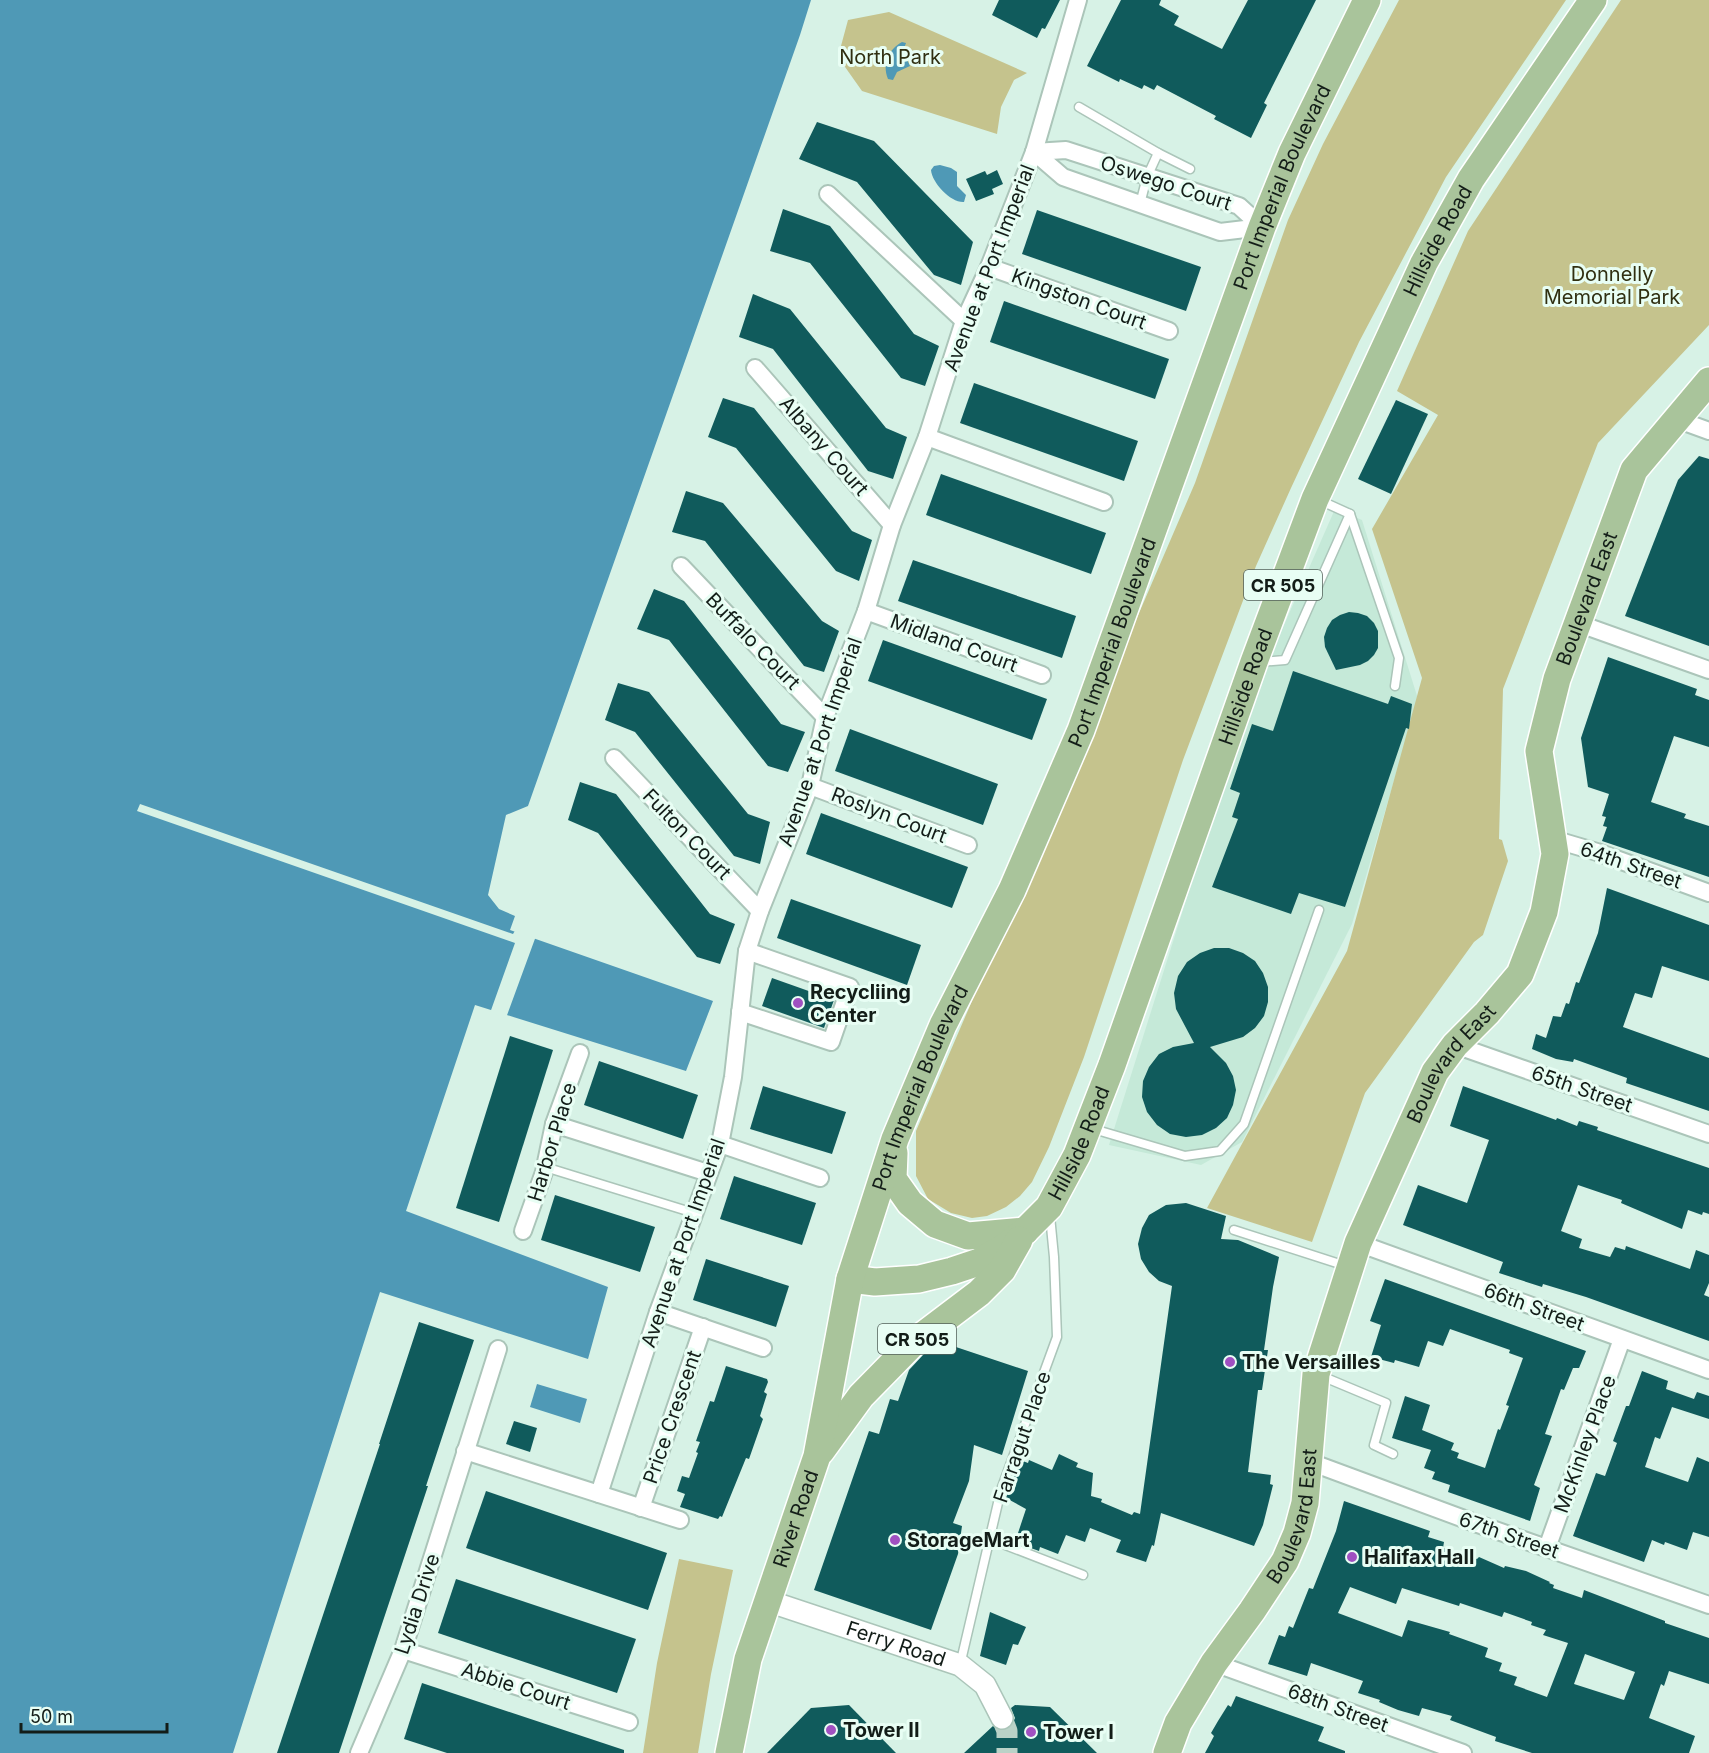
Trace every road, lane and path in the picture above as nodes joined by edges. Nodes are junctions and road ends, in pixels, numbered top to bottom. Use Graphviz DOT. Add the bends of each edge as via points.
graph roads {
  1 [pos="1078,0"];
  2 [pos="1367,0"];
  3 [pos="1593,0"];
  4 [pos="1079,107"];
  5 [pos="1034,152"];
  6 [pos="1158,153"];
  7 [pos="1190,169"];
  8 [pos="1147,177"];
  9 [pos="828,194"];
  10 [pos="1140,204"];
  11 [pos="1262,227"];
  12 [pos="988,267"];
  13 [pos="964,321"];
  14 [pos="1169,331"];
  15 [pos="755,368"];
  16 [pos="1709,381"];
  17 [pos="1676,419"];
  18 [pos="1709,431"];
  19 [pos="927,437"];
  20 [pos="1315,499"];
  21 [pos="1104,502"];
  22 [pos="1350,514"];
  23 [pos="892,525"];
  24 [pos="681,566"];
  25 [pos="866,611"];
  26 [pos="1577,623"];
  27 [pos="1254,662"];
  28 [pos="1709,670"];
  29 [pos="1042,675"];
  30 [pos="1395,686"];
  31 [pos="825,717"];
  32 [pos="614,758"];
  33 [pos="810,786"];
  34 [pos="1553,839"];
  35 [pos="968,845"];
  36 [pos="1709,893"];
  37 [pos="1319,910"];
  38 [pos="760,911"];
  39 [pos="747,951"];
  40 [pos="740,1012"];
  41 [pos="1455,1045"];
  42 [pos="580,1053"];
  43 [pos="554,1124"];
  44 [pos="1087,1127"];
  45 [pos="1709,1134"];
  46 [pos="895,1139"];
  47 [pos="720,1144"];
  48 [pos="545,1167"];
  49 [pos="708,1173"];
  50 [pos="820,1178"];
  51 [pos="1049,1207"];
  52 [pos="694,1213"];
  53 [pos="1234,1230"];
  54 [pos="524,1231"];
  55 [pos="1024,1231"];
  56 [pos="1354,1255"];
  57 [pos="850,1279"];
  58 [pos="658,1312"];
  59 [pos="703,1327"];
  60 [pos="1622,1339"];
  61 [pos="763,1348"];
  62 [pos="498,1349"];
  63 [pos="1709,1370"];
  64 [pos="1316,1374"];
  65 [pos="465,1451"];
  66 [pos="1393,1454"];
  67 [pos="817,1456"];
  68 [pos="1310,1462"];
  69 [pos="599,1494"];
  70 [pos="641,1508"];
  71 [pos="680,1520"];
  72 [pos="990,1539"];
  73 [pos="1547,1548"];
  74 [pos="1083,1575"];
  75 [pos="768,1601"];
  76 [pos="1709,1605"];
  77 [pos="403,1650"];
  78 [pos="1214,1663"];
  79 [pos="960,1665"];
  80 [pos="1002,1718"];
  81 [pos="629,1722"];
  82 [pos="359,1753"];
  83 [pos="729,1753"];
  84 [pos="1167,1753"];
  85 [pos="1463,1753"];
  1 -- 5 [label="street, Avenue at Port Imperial"];
  2 -- 11 [label="main road, Port Imperial Boulevard" via="1297,143"];
  3 -- 20 [label="main road, Hillside Road / CR 505" via="1471,179 1424,263"];
  4 -- 6 [label="lane"];
  5 -- 8 [label="street, Oswego Court" via="1066,150"];
  5 -- 10 [label="street, Oswego Court" via="1063,177"];
  5 -- 12 [label="street, Avenue at Port Imperial"];
  6 -- 7 [label="lane"];
  6 -- 8 [label="lane"];
  8 -- 10 [label="lane"];
  8 -- 11 [label="street, Oswego Court" via="1239,206"];
  9 -- 13 [label="street"];
  10 -- 11 [label="street, Oswego Court" via="1221,231"];
  11 -- 46 [label="main road, Port Imperial Boulevard" via="1081,730 1012,890 943,1025"];
  12 -- 13 [label="street, Avenue at Port Imperial"];
  12 -- 14 [label="street, Kingston Court"];
  13 -- 19 [label="street, Avenue at Port Imperial"];
  15 -- 23 [label="street, Albany Court"];
  16 -- 17 [label="main road, Boulevard East"];
  17 -- 18 [label="street"];
  17 -- 26 [label="main road, Boulevard East" via="1634,470"];
  19 -- 21 [label="street"];
  19 -- 23 [label="street, Avenue at Port Imperial"];
  20 -- 22 [label="lane"];
  20 -- 27 [label="main road, Hillside Road / CR 505"];
  22 -- 27 [label="lane" via="1285,660"];
  22 -- 30 [label="lane" via="1399,658"];
  23 -- 25 [label="street, Avenue at Port Imperial"];
  24 -- 31 [label="street, Buffalo Court"];
  25 -- 29 [label="street, Midland Court"];
  25 -- 31 [label="street, Avenue at Port Imperial"];
  26 -- 28 [label="street"];
  26 -- 34 [label="main road, Boulevard East" via="1557,679 1539,751"];
  27 -- 44 [label="main road, Hillside Road / CR 505"];
  31 -- 33 [label="street, Avenue at Port Imperial"];
  32 -- 38 [label="street, Fulton Court"];
  33 -- 35 [label="street, Roslyn Court"];
  33 -- 38 [label="street, Avenue at Port Imperial"];
  34 -- 36 [label="street, 64th Street"];
  34 -- 41 [label="main road, Boulevard East" via="1555,854 1544,912 1520,974"];
  37 -- 44 [label="lane" via="1244,1124 1220,1151 1185,1156"];
  38 -- 39 [label="street, Avenue at Port Imperial"];
  39 -- 40 [label="street, Avenue at Port Imperial"];
  39 -- 40 [label="street" via="850,987 831,1042"];
  40 -- 47 [label="street, Avenue at Port Imperial"];
  41 -- 45 [label="street, 65th Street"];
  41 -- 56 [label="main road, Boulevard East" via="1435,1072"];
  42 -- 43 [label="street, Harbor Place"];
  43 -- 48 [label="street, Harbor Place"];
  43 -- 49 [label="street"];
  44 -- 51 [label="main road, Hillside Road / CR 505"];
  46 -- 55 [label="main road" via="893,1179 910,1203 935,1224 968,1236"];
  46 -- 57 [label="main road, Port Imperial Boulevard"];
  47 -- 49 [label="street, Avenue at Port Imperial"];
  47 -- 50 [label="street"];
  48 -- 52 [label="lane"];
  48 -- 54 [label="street, Harbor Place"];
  49 -- 52 [label="street, Avenue at Port Imperial"];
  51 -- 55 [label="main road, Hillside Road / CR 505"];
  51 -- 72 [label="lane, Farragut Place" via="1057,1336 1002,1490"];
  52 -- 58 [label="street, Avenue at Port Imperial"];
  53 -- 56 [label="lane"];
  55 -- 57 [label="main road, CR 505" via="979,1262 952,1271 919,1279"];
  55 -- 67 [label="main road, CR 505" via="1002,1270 979,1293 913,1343 861,1396"];
  56 -- 60 [label="street, 66th Street"];
  56 -- 64 [label="main road, Boulevard East"];
  57 -- 67 [label="main road, River Road / CR 505"];
  58 -- 59 [label="street, Price Crescent"];
  58 -- 69 [label="street, Avenue at Port Imperial"];
  59 -- 61 [label="street, Price Crescent"];
  59 -- 70 [label="street, Price Crescent"];
  60 -- 63 [label="street, 66th Street"];
  60 -- 73 [label="street, McKinley Place"];
  62 -- 65 [label="street, Lydia Drive"];
  64 -- 66 [label="lane" via="1386,1403 1374,1445"];
  64 -- 68 [label="main road, Boulevard East"];
  65 -- 69 [label="street"];
  65 -- 77 [label="street, Lydia Drive"];
  67 -- 75 [label="main road, River Road / CR 505"];
  68 -- 73 [label="street, 67th Street"];
  68 -- 78 [label="main road, Boulevard East" via="1305,1503 1285,1561"];
  69 -- 70 [label="street"];
  70 -- 71 [label="street"];
  72 -- 74 [label="lane"];
  72 -- 79 [label="lane, Farragut Place"];
  73 -- 76 [label="street, 67th Street"];
  75 -- 79 [label="street, Ferry Road"];
  75 -- 83 [label="main road, River Road / CR 505" via="748,1659"];
  77 -- 81 [label="street, Abbie Court"];
  77 -- 82 [label="street, Lydia Drive"];
  78 -- 84 [label="main road, Boulevard East" via="1178,1723"];
  78 -- 85 [label="street, 68th Street"];
  79 -- 80 [label="street, Ferry Road" via="985,1685"];
}
